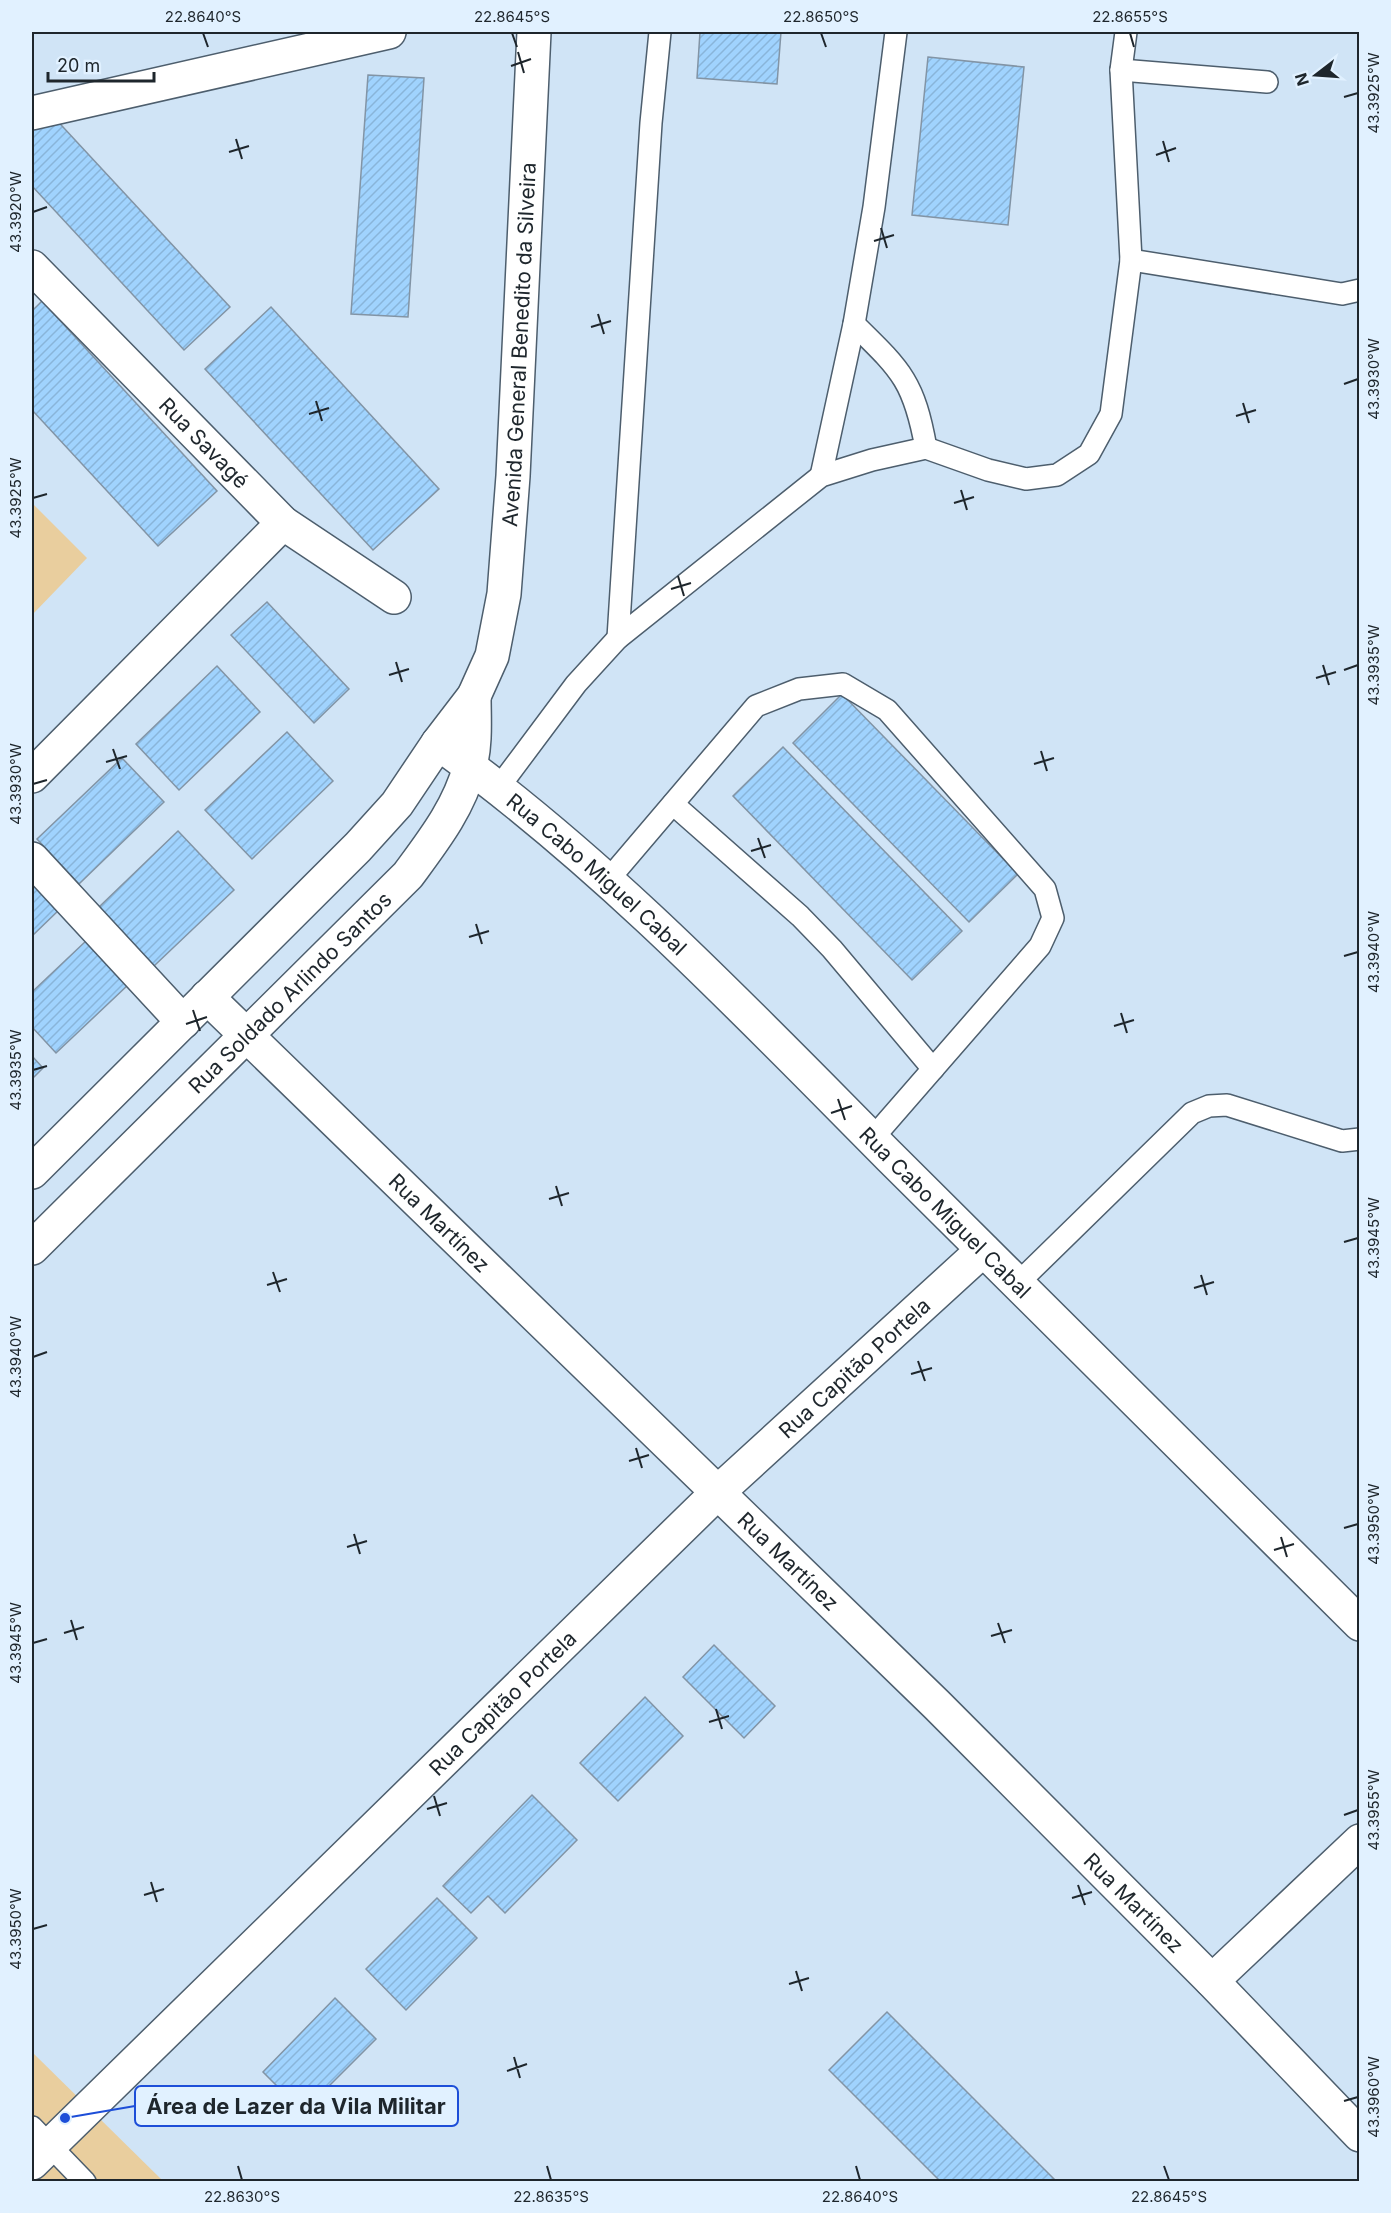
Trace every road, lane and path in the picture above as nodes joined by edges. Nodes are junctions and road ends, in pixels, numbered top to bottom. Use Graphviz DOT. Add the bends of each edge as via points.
graph roads {
  1 [pos="389,32"];
  2 [pos="534,32"];
  3 [pos="660,32"];
  4 [pos="896,32"];
  5 [pos="1126,32"];
  6 [pos="1121,70"];
  7 [pos="1267,82"];
  8 [pos="32,113"];
  9 [pos="1131,260"];
  10 [pos="32,267"];
  11 [pos="1359,290"];
  12 [pos="854,324"];
  13 [pos="926,448"];
  14 [pos="821,476"];
  15 [pos="283,523"];
  16 [pos="394,597"];
  17 [pos="618,638"];
  18 [pos="492,656"];
  19 [pos="474,696"];
  20 [pos="438,743"];
  21 [pos="470,766"];
  22 [pos="32,776"];
  23 [pos="499,787"];
  24 [pos="673,804"];
  25 [pos="32,859"];
  26 [pos="608,880"];
  27 [pos="207,997"];
  28 [pos="183,1022"];
  29 [pos="248,1036"];
  30 [pos="933,1069"];
  31 [pos="1359,1138"];
  32 [pos="872,1139"];
  33 [pos="32,1172"];
  34 [pos="32,1248"];
  35 [pos="983,1250"];
  36 [pos="1018,1283"];
  37 [pos="717,1493"];
  38 [pos="1359,1624"];
  39 [pos="1359,1841"];
  40 [pos="1212,1981"];
  41 [pos="1359,2135"];
  42 [pos="38,2145"];
  43 [pos="85,2181"];
  1 -- 8 [label="street"];
  2 -- 18 [label="street, Avenida General Benedito da Silveira" via="512,488 504,594"];
  3 -- 17 [label="lane"];
  4 -- 12 [label="lane" via="874,207"];
  5 -- 6 [label="lane"];
  6 -- 7 [label="lane"];
  6 -- 9 [label="lane"];
  9 -- 11 [label="lane" via="1342,294"];
  9 -- 13 [label="lane" via="1111,414 1089,454 1057,475 1026,479"];
  10 -- 15 [label="street, Rua Savagé"];
  12 -- 13 [label="lane" via="892,361 909,384"];
  12 -- 14 [label="lane"];
  13 -- 14 [label="lane"];
  14 -- 17 [label="lane"];
  15 -- 16 [label="street, Rua Savagé"];
  15 -- 22 [label="street"];
  17 -- 23 [label="lane" via="576,684"];
  18 -- 19 [label="street, Rua Soldado Arlindo Santos"];
  19 -- 20 [label="street, Rua Soldado Arlindo Santos"];
  19 -- 21 [label="street, Rua Soldado Arlindo Santos" via="475,733"];
  20 -- 21 [label="street, Rua Cabo Miguel Cabal"];
  20 -- 27 [label="street, Rua Soldado Arlindo Santos" via="397,804 374,830"];
  21 -- 23 [label="street, Rua Cabo Miguel Cabal"];
  21 -- 29 [label="street, Rua Soldado Arlindo Santos" via="446,823 408,875"];
  23 -- 26 [label="street, Rua Cabo Miguel Cabal"];
  24 -- 26 [label="lane"];
  24 -- 30 [label="lane" via="800,916"];
  24 -- 30 [label="lane" via="756,706 799,688 843,684 887,710 1045,889 1053,918 1040,946"];
  25 -- 28 [label="street"];
  26 -- 32 [label="street, Rua Cabo Miguel Cabal"];
  27 -- 28 [label="street, Rua Soldado Arlindo Santos"];
  27 -- 29 [label="street, Rua Martínez"];
  28 -- 33 [label="street, Rua Soldado Arlindo Santos"];
  29 -- 34 [label="street, Rua Soldado Arlindo Santos"];
  29 -- 37 [label="street, Rua Martínez"];
  30 -- 32 [label="lane"];
  31 -- 36 [label="lane" via="1342,1141 1227,1105 1209,1106 1192,1113"];
  32 -- 35 [label="street, Rua Cabo Miguel Cabal"];
  35 -- 36 [label="street, Rua Cabo Miguel Cabal"];
  35 -- 37 [label="street, Rua Capitão Portela"];
  36 -- 38 [label="street, Rua Cabo Miguel Cabal"];
  37 -- 40 [label="street, Rua Martínez" via="937,1705"];
  37 -- 42 [label="street, Rua Capitão Portela"];
  39 -- 40 [label="street"];
  40 -- 41 [label="street, Rua Martínez"];
  42 -- 43 [label="lane"];
}
